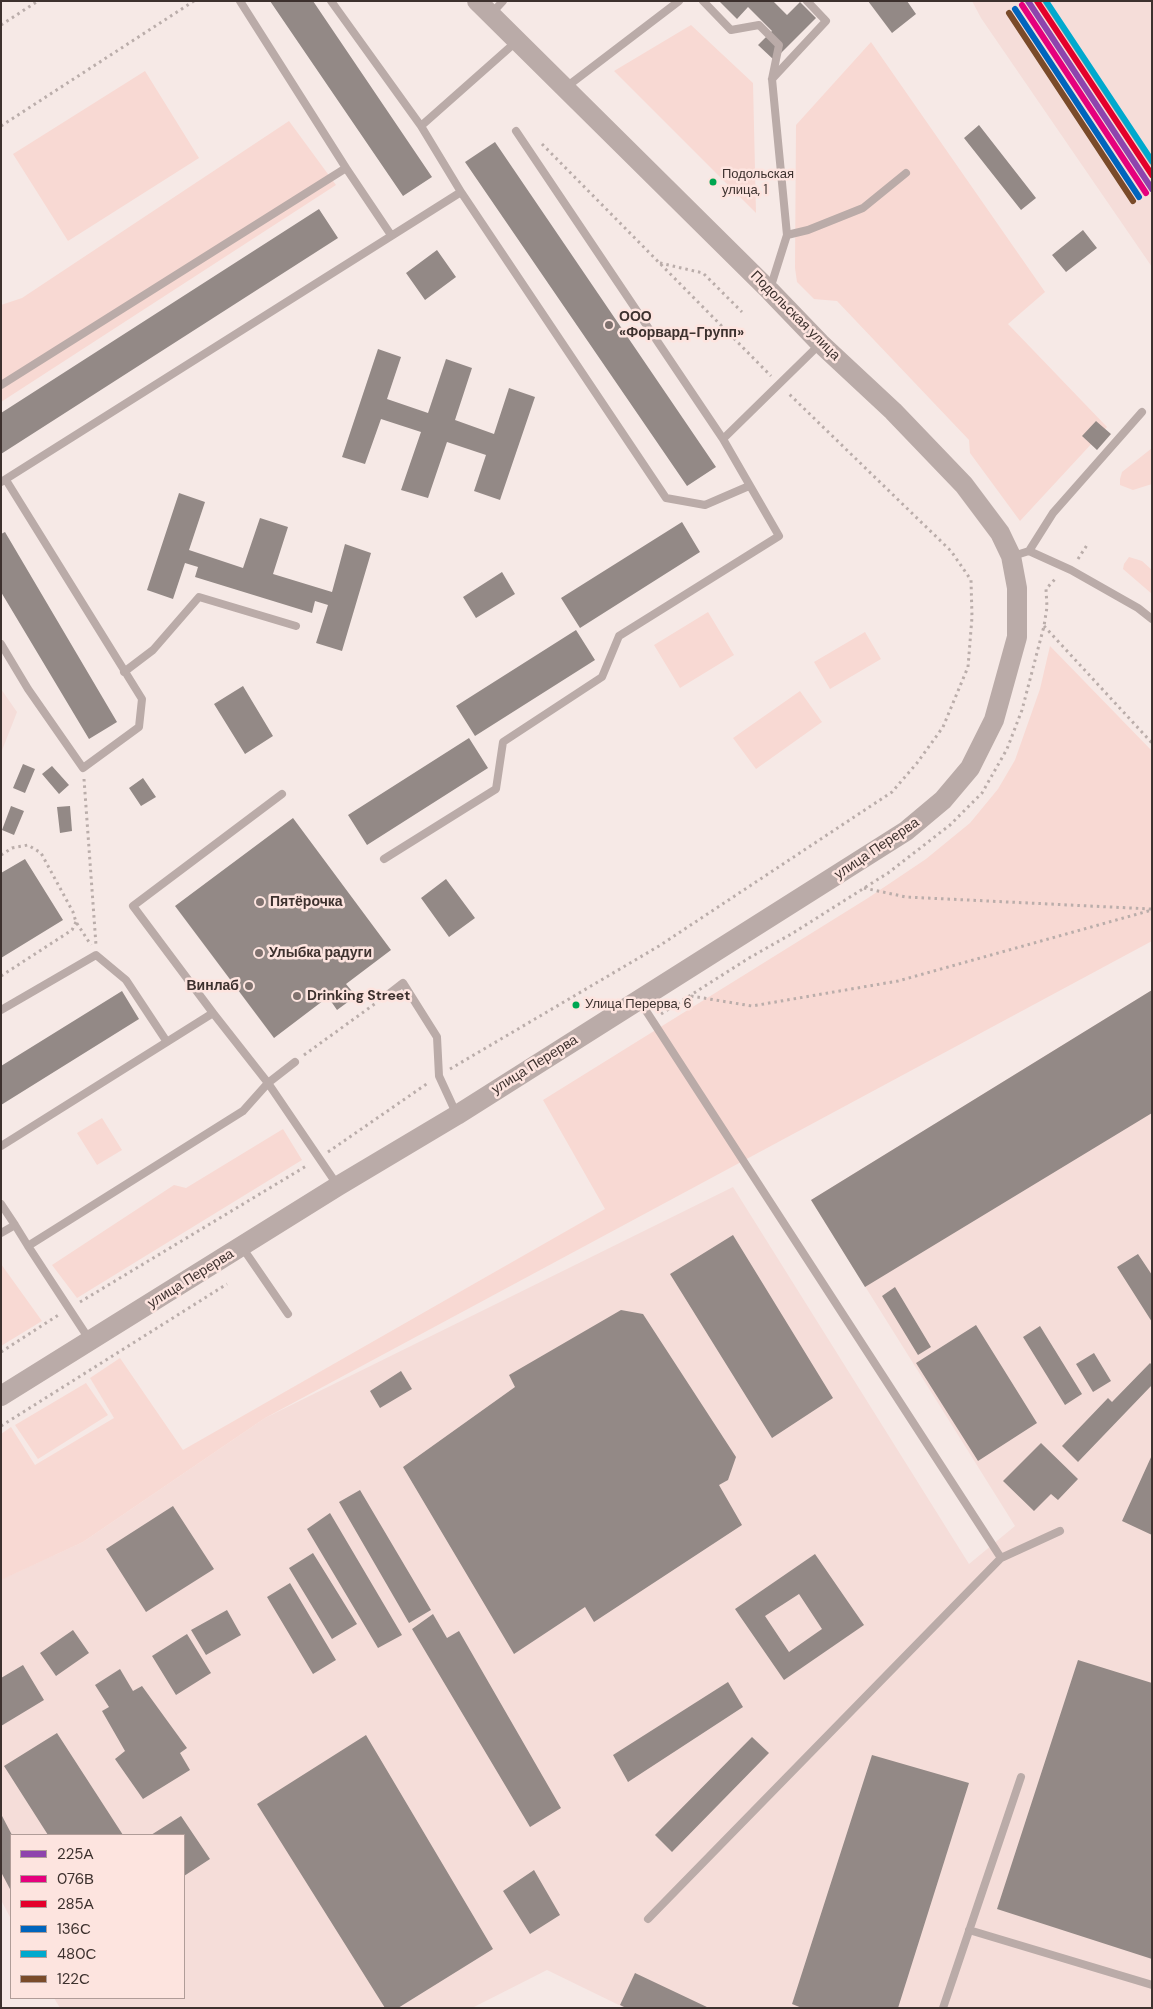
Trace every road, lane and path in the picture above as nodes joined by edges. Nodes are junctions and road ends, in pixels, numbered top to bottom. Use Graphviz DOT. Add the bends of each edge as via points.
graph roads {
  1 [pos="38,1"];
  2 [pos="194,1"];
  3 [pos="240,1"];
  4 [pos="331,1"];
  5 [pos="679,1"];
  6 [pos="703,1"];
  7 [pos="807,1"];
  8 [pos="490,6"];
  9 [pos="1,25"];
  10 [pos="517,41"];
  11 [pos="772,79"];
  12 [pos="564,88"];
  13 [pos="1,126"];
  14 [pos="421,126"];
  15 [pos="516,131"];
  16 [pos="537,138"];
  17 [pos="346,168"];
  18 [pos="906,173"];
  19 [pos="460,192"];
  20 [pos="391,235"];
  21 [pos="787,235"];
  22 [pos="659,263"];
  23 [pos="770,291"];
  24 [pos="742,312"];
  25 [pos="820,343"];
  26 [pos="779,384"];
  27 [pos="1,385"];
  28 [pos="1142,412"];
  29 [pos="723,439"];
  30 [pos="4,481"];
  31 [pos="749,486"];
  32 [pos="1020,554"];
  33 [pos="1152,619"];
  34 [pos="296,626"];
  35 [pos="1044,626"];
  36 [pos="1,644"];
  37 [pos="124,672"];
  38 [pos="1007,677"];
  39 [pos="1152,743"];
  40 [pos="83,768"];
  41 [pos="282,794"];
  42 [pos="1,855"];
  43 [pos="384,859"];
  44 [pos="864,888"];
  45 [pos="1152,909"];
  46 [pos="76,922"];
  47 [pos="96,955"];
  48 [pos="1,976"];
  49 [pos="385,996"];
  50 [pos="690,996"];
  51 [pos="639,999"];
  52 [pos="1,1010"];
  53 [pos="213,1013"];
  54 [pos="167,1042"];
  55 [pos="295,1062"];
  56 [pos="439,1076"];
  57 [pos="268,1082"];
  58 [pos="457,1115"];
  59 [pos="1,1146"];
  60 [pos="319,1159"];
  61 [pos="338,1186"];
  62 [pos="1,1204"];
  63 [pos="14,1225"];
  64 [pos="1,1234"];
  65 [pos="28,1246"];
  66 [pos="242,1247"];
  67 [pos="227,1284"];
  68 [pos="68,1309"];
  69 [pos="288,1314"];
  70 [pos="90,1340"];
  71 [pos="1,1352"];
  72 [pos="1,1396"];
  73 [pos="1,1426"];
  74 [pos="1060,1531"];
  75 [pos="1001,1558"];
  76 [pos="1021,1777"];
  77 [pos="648,1919"];
  78 [pos="969,1930"];
  79 [pos="1152,1985"];
  80 [pos="943,2008"];
  1 -- 9 [label="path"];
  2 -- 13 [label="path"];
  3 -- 17 [label="lane"];
  4 -- 14 [label="lane"];
  5 -- 12 [label="lane"];
  6 -- 11 [label="lane" via="731,30 759,25 779,45"];
  7 -- 11 [label="lane" via="826,21"];
  8 -- 10 [label="street, Подольская улица"];
  10 -- 12 [label="street, Подольская улица"];
  10 -- 14 [label="lane"];
  11 -- 21 [label="lane"];
  12 -- 23 [label="street, Подольская улица"];
  14 -- 19 [label="lane"];
  15 -- 29 [label="lane"];
  16 -- 22 [label="path"];
  17 -- 20 [label="lane"];
  17 -- 27 [label="lane"];
  18 -- 21 [label="lane" via="863,208"];
  19 -- 20 [label="lane"];
  19 -- 31 [label="lane" via="666,498 705,505"];
  20 -- 30 [label="lane"];
  21 -- 23 [label="lane"];
  22 -- 24 [label="path" via="703,273"];
  22 -- 26 [label="path"];
  23 -- 25 [label="street, Подольская улица"];
  25 -- 26 [label="lane"];
  25 -- 32 [label="street, Подольская улица" via="893,411 964,485"];
  26 -- 29 [label="lane"];
  26 -- 56 [label="path" via="951,551 971,580 968,667 944,727 892,792 659,946"];
  28 -- 32 [label="lane"];
  29 -- 31 [label="lane"];
  30 -- 37 [label="lane"];
  31 -- 43 [label="lane" via="779,536 619,636 602,677 503,742 496,789"];
  32 -- 33 [label="lane" via="1071,570"];
  32 -- 38 [label="street, Подольская улица" via="1017,637"];
  34 -- 37 [label="lane" via="199,597 153,650"];
  35 -- 39 [label="path"];
  36 -- 40 [label="lane"];
  37 -- 40 [label="lane" via="142,699 139,727"];
  38 -- 51 [label="street, улица Перерва" via="994,720 970,768 943,800 906,832"];
  40 -- 47 [label="path"];
  41 -- 53 [label="lane" via="133,906"];
  42 -- 46 [label="path" via="12,848 28,845 41,853"];
  44 -- 45 [label="path" via="906,897"];
  45 -- 50 [label="path" via="898,981 752,1006"];
  46 -- 47 [label="path"];
  46 -- 48 [label="path" via="72,930"];
  47 -- 52 [label="lane"];
  47 -- 54 [label="lane" via="126,980"];
  49 -- 55 [label="path"];
  49 -- 56 [label="lane" via="403,983 437,1037"];
  51 -- 58 [label="street, улица Перерва"];
  51 -- 75 [label="lane"];
  53 -- 54 [label="lane"];
  53 -- 57 [label="lane"];
  54 -- 59 [label="lane"];
  55 -- 57 [label="lane"];
  56 -- 58 [label="lane"];
  56 -- 60 [label="path"];
  57 -- 60 [label="lane"];
  57 -- 65 [label="lane" via="243,1111"];
  58 -- 61 [label="street, улица Перерва"];
  60 -- 61 [label="lane"];
  60 -- 68 [label="path"];
  61 -- 66 [label="street, улица Перерва"];
  62 -- 63 [label="lane"];
  63 -- 64 [label="lane"];
  63 -- 65 [label="lane"];
  65 -- 68 [label="lane"];
  66 -- 69 [label="lane"];
  66 -- 70 [label="street, улица Перерва"];
  67 -- 73 [label="path"];
  68 -- 70 [label="lane"];
  68 -- 71 [label="path"];
  70 -- 72 [label="street, улица Перерва"];
  74 -- 75 [label="lane"];
  75 -- 77 [label="lane"];
  76 -- 78 [label="lane"];
  78 -- 79 [label="lane"];
  78 -- 80 [label="lane"];
}
